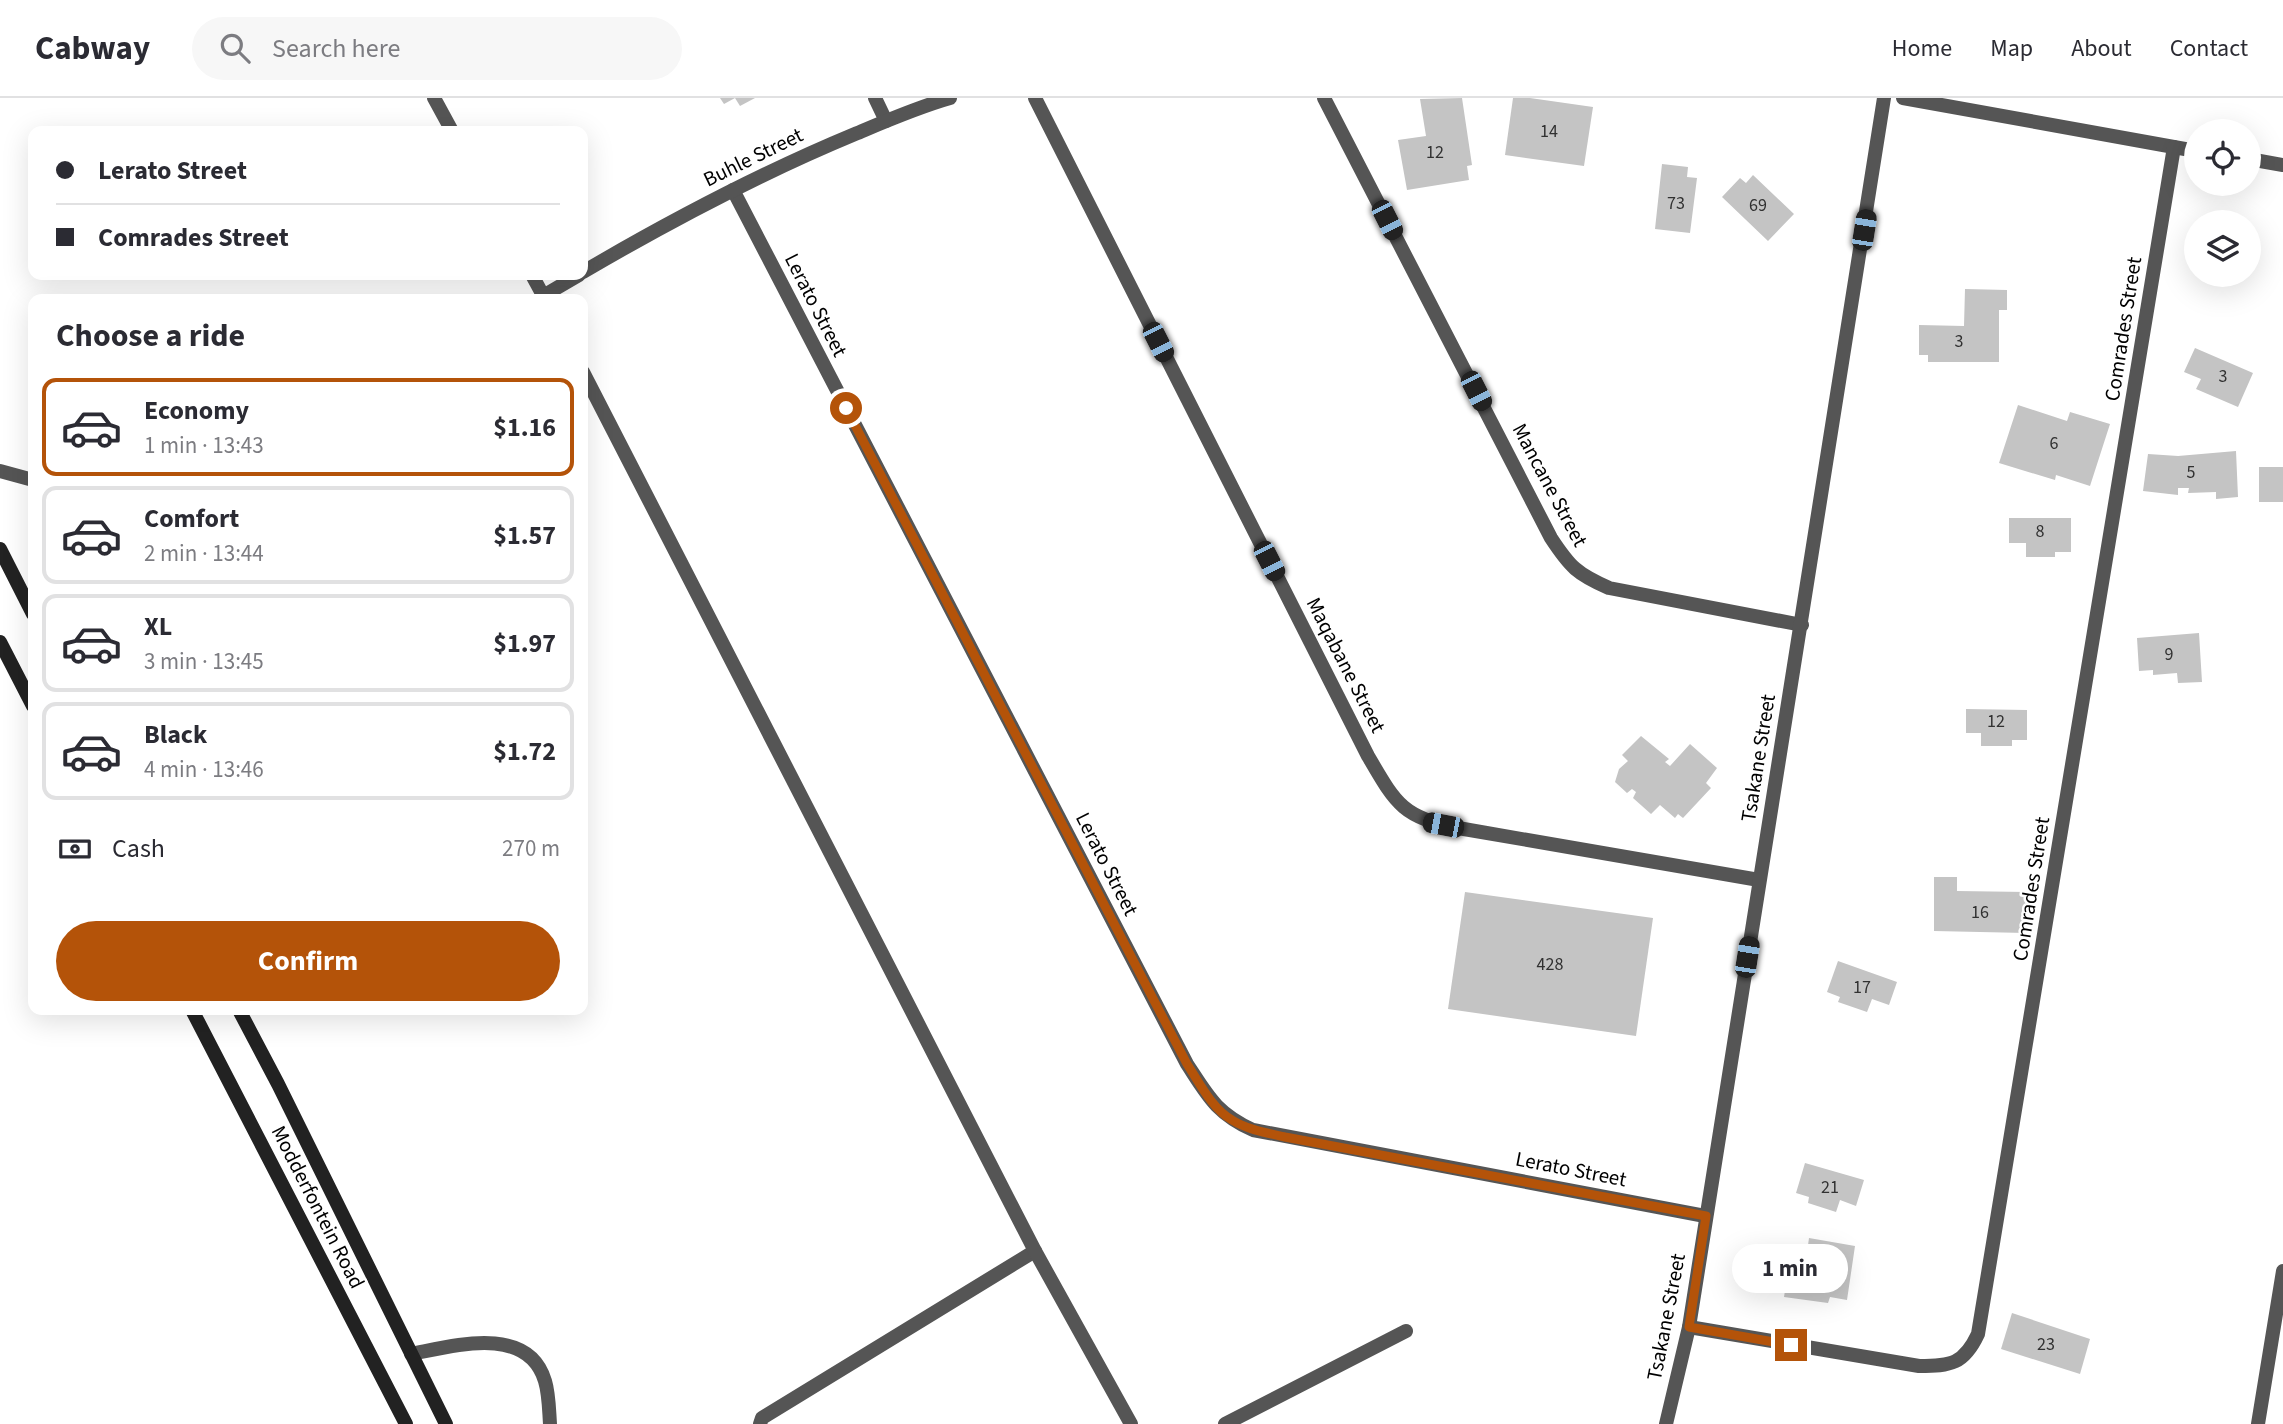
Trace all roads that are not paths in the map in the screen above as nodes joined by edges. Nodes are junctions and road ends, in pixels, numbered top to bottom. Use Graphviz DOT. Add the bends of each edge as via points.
graph roads {
  1 [pos="434,98"];
  2 [pos="875,98"];
  3 [pos="950,98"];
  4 [pos="1035,98"];
  5 [pos="1324,98"];
  6 [pos="1884,98"];
  7 [pos="1903,98"];
  8 [pos="1923,100"];
  9 [pos="886,121"];
  10 [pos="450,126"];
  11 [pos="2174,147"];
  12 [pos="2184,149"];
  13 [pos="2261,161"];
  14 [pos="2283,165"];
  15 [pos="733,190"];
  16 [pos="588,270"];
  17 [pos="572,280"];
  18 [pos="550,294"];
  19 [pos="588,382"];
  20 [pos="0,471"];
  21 [pos="28,479"];
  22 [pos="0,550"];
  23 [pos="28,604"];
  24 [pos="1802,625"];
  25 [pos="0,642"];
  26 [pos="28,696"];
  27 [pos="1759,880"];
  28 [pos="195,1015"];
  29 [pos="242,1015"];
  30 [pos="1706,1216"];
  31 [pos="1035,1251"];
  32 [pos="2283,1270"];
  33 [pos="1689,1327"];
  34 [pos="1406,1331"];
  35 [pos="411,1354"];
  36 [pos="406,1424"];
  37 [pos="446,1424"];
  38 [pos="550,1424"];
  39 [pos="760,1424"];
  40 [pos="1131,1424"];
  41 [pos="1225,1424"];
  42 [pos="1666,1424"];
  43 [pos="2258,1424"];
  1 -- 10 [label="street"];
  2 -- 9 [label="street"];
  3 -- 9 [label="street, Buhle Street"];
  4 -- 27 [label="street, Maqabane Street" via="1368,756 1404,809 1427,822"];
  5 -- 24 [label="street, Mancane Street" via="1568,564 1609,588"];
  6 -- 24 [label="street, Tsakane Street"];
  7 -- 8 [label="street"];
  8 -- 11 [label="street"];
  9 -- 15 [label="street, Buhle Street"];
  11 -- 12 [label="street"];
  11 -- 33 [label="street, Comrades Street" via="1978,1334 1959,1360 1919,1366"];
  13 -- 14 [label="street"];
  15 -- 16 [label="street, Buhle Street"];
  15 -- 30 [label="street, Lerato Street" via="1181,1051 1211,1100 1230,1120 1252,1130"];
  17 -- 18 [label="street, Buhle Street"];
  19 -- 31 [label="street"];
  20 -- 21 [label="street"];
  22 -- 23 [label="main road"];
  24 -- 27 [label="street, Tsakane Street"];
  25 -- 26 [label="main road"];
  27 -- 30 [label="street, Tsakane Street"];
  28 -- 36 [label="main road, Modderfontein Road"];
  29 -- 35 [label="main road, Modderfontein Road"];
  30 -- 33 [label="street, Tsakane Street"];
  31 -- 39 [label="street" via="762,1418"];
  31 -- 40 [label="street"];
  32 -- 43 [label="street"];
  33 -- 42 [label="street, Tsakane Street"];
  34 -- 41 [label="street"];
  35 -- 37 [label="main road, Modderfontein Road"];
  35 -- 38 [label="street" via="472,1343 510,1345 530,1355 545,1380"];
}
